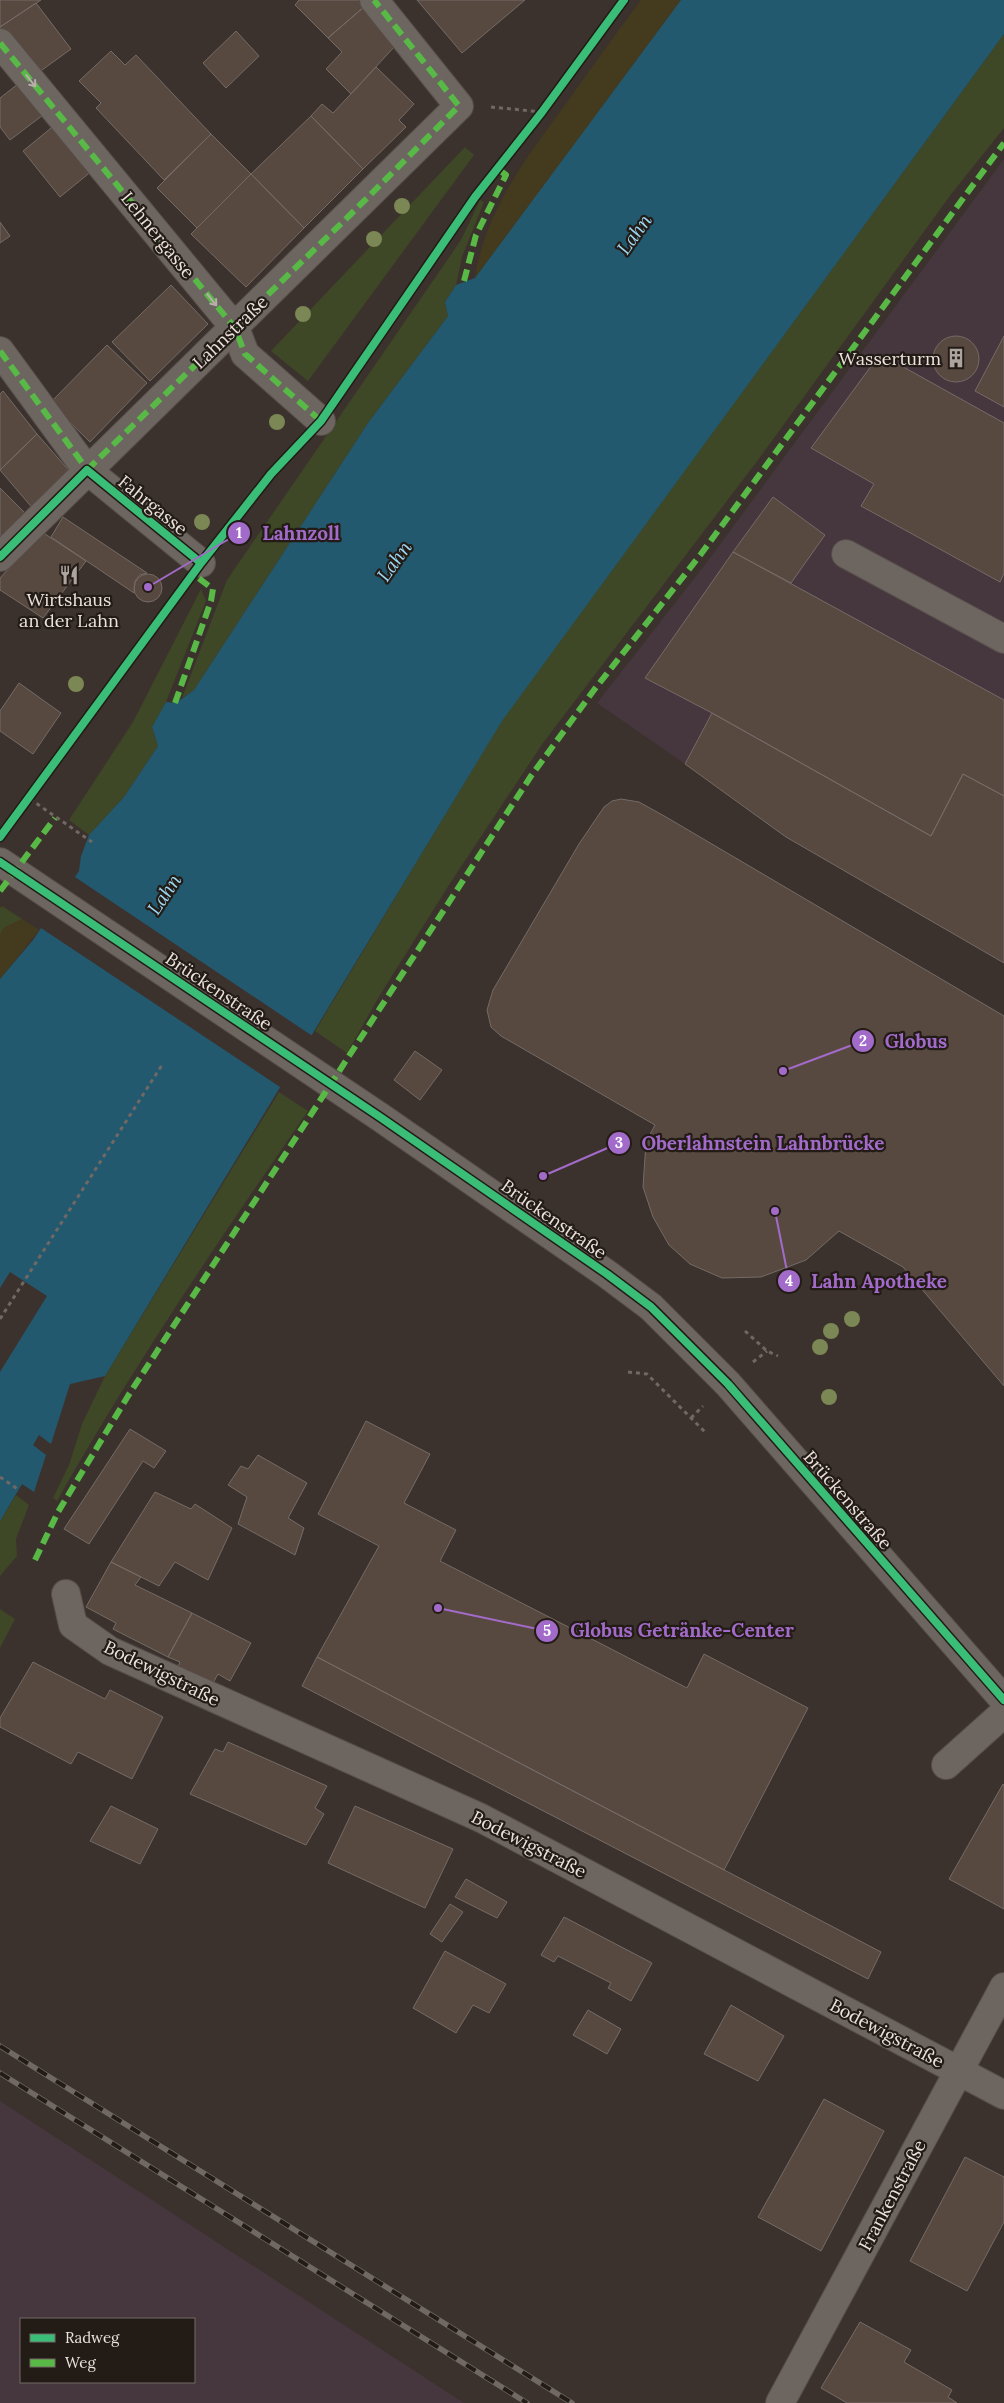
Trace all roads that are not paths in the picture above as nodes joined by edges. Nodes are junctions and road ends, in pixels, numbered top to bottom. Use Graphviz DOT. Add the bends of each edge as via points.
graph roads {
  1 [pos="374,0"];
  2 [pos="0,43"];
  3 [pos="235,328"];
  4 [pos="0,351"];
  5 [pos="321,421"];
  6 [pos="87,470"];
  7 [pos="846,554"];
  8 [pos="0,557"];
  9 [pos="201,563"];
  10 [pos="1004,639"];
  11 [pos="0,862"];
  12 [pos="66,1594"];
  13 [pos="1004,1700"];
  14 [pos="1004,1712"];
  15 [pos="946,1765"];
  16 [pos="1004,1986"];
  17 [pos="960,2071"];
  18 [pos="1004,2096"];
  19 [pos="780,2403"];
  1 -- 3 [label="street, Lahnstraße" via="459,106"];
  2 -- 3 [label="street, Lehnergasse, one-way"];
  3 -- 5 [label="street, Lehnergasse" via="244,354"];
  3 -- 6 [label="street, Lahnstraße"];
  4 -- 6 [label="street, Fahrgasse"];
  6 -- 8 [label="street, Lahnstraße"];
  6 -- 9 [label="street, Fahrgasse"];
  7 -- 10 [label="street"];
  11 -- 13 [label="street, Brückenstraße" via="380,1117 651,1307 728,1384"];
  12 -- 17 [label="street, Bodewigstraße" via="73,1625 110,1651 481,1818"];
  14 -- 15 [label="street"];
  16 -- 17 [label="street, Frankenstraße"];
  17 -- 18 [label="street, Bodewigstraße"];
  17 -- 19 [label="street, Frankenstraße"];
}
